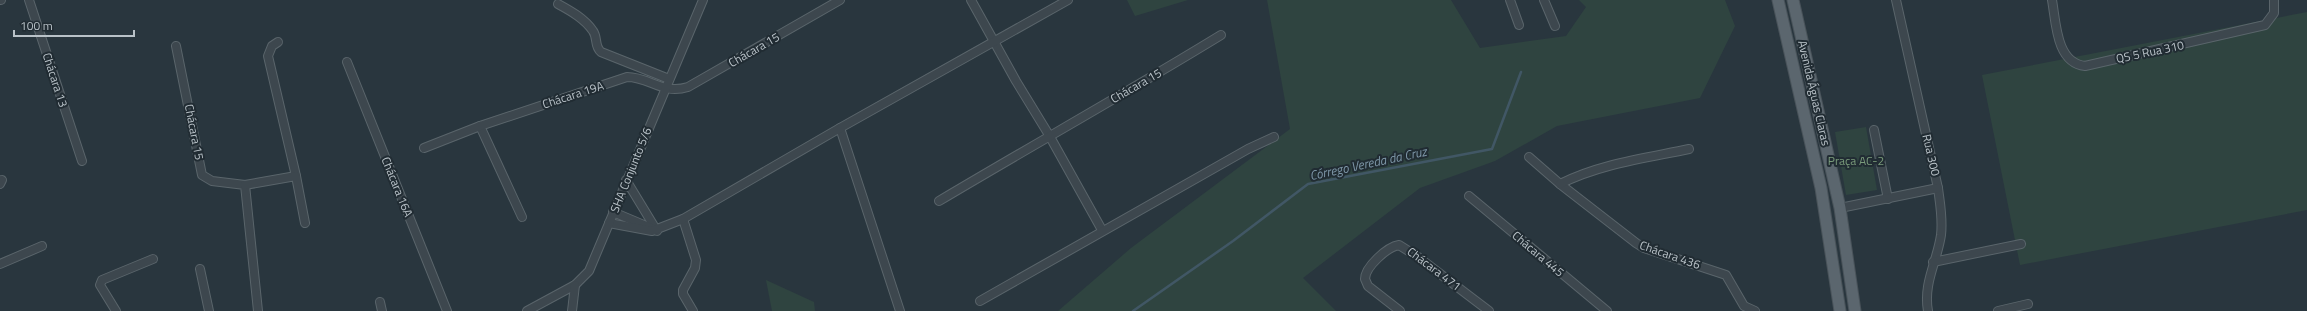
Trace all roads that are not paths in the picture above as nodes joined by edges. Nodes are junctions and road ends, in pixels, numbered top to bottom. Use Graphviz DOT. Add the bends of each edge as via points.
graph roads {
  1 [pos="29,0"];
  2 [pos="703,0"];
  3 [pos="840,0"];
  4 [pos="971,0"];
  5 [pos="1068,0"];
  6 [pos="1510,0"];
  7 [pos="1544,0"];
  8 [pos="1778,0"];
  9 [pos="1793,0"];
  10 [pos="1896,0"];
  11 [pos="2052,0"];
  12 [pos="2274,0"];
  13 [pos="558,4"];
  14 [pos="1519,25"];
  15 [pos="1555,26"];
  16 [pos="1221,35"];
  17 [pos="995,41"];
  18 [pos="278,42"];
  19 [pos="176,46"];
  20 [pos="347,62"];
  21 [pos="669,79"];
  22 [pos="665,89"];
  23 [pos="480,126"];
  24 [pos="840,128"];
  25 [pos="1874,130"];
  26 [pos="1050,135"];
  27 [pos="1274,137"];
  28 [pos="424,148"];
  29 [pos="1689,149"];
  30 [pos="1529,157"];
  31 [pos="82,161"];
  32 [pos="296,176"];
  33 [pos="626,180"];
  34 [pos="245,184"];
  35 [pos="1560,184"];
  36 [pos="1938,188"];
  37 [pos="1469,196"];
  38 [pos="1888,199"];
  39 [pos="939,201"];
  40 [pos="1840,208"];
  41 [pos="613,212"];
  42 [pos="522,216"];
  43 [pos="683,219"];
  44 [pos="305,223"];
  45 [pos="608,223"];
  46 [pos="1102,230"];
  47 [pos="657,231"];
  48 [pos="2021,244"];
  49 [pos="42,246"];
  50 [pos="153,259"];
  51 [pos="1933,262"];
  52 [pos="0,264"];
  53 [pos="200,269"];
  54 [pos="1851,279"];
  55 [pos="1837,281"];
  56 [pos="575,285"];
  57 [pos="980,301"];
  58 [pos="380,302"];
  59 [pos="2028,304"];
  60 [pos="116,311"];
  61 [pos="208,311"];
  62 [pos="258,311"];
  63 [pos="382,311"];
  64 [pos="447,311"];
  65 [pos="526,311"];
  66 [pos="572,311"];
  67 [pos="693,311"];
  68 [pos="900,311"];
  69 [pos="1400,311"];
  70 [pos="1489,311"];
  71 [pos="1607,311"];
  72 [pos="1755,311"];
  73 [pos="1840,311"];
  74 [pos="1855,311"];
  75 [pos="1928,311"];
  76 [pos="1998,311"];
  1 -- 31 [label="street, Chácara 13"];
  2 -- 21 [label="street, SHA Conjunto 5/6"];
  3 -- 22 [label="street, Chácara 15" via="698,82 677,90"];
  4 -- 17 [label="street"];
  5 -- 17 [label="street"];
  6 -- 14 [label="street"];
  7 -- 15 [label="street"];
  8 -- 55 [label="main road, Avenida Águas Claras" via="1821,188"];
  9 -- 40 [label="main road, Avenida Águas Claras"];
  10 -- 36 [label="street, Rua 300"];
  11 -- 12 [label="street, QS 5 Rua 310" via="2065,55 2074,64 2085,66 2265,25 2274,13"];
  13 -- 21 [label="street" via="579,16 593,30 596,46 601,52"];
  16 -- 26 [label="street, Chácara 15"];
  17 -- 24 [label="street"];
  17 -- 26 [label="street" via="1016,81"];
  18 -- 32 [label="street" via="272,46 268,56"];
  19 -- 34 [label="street, Chácara 15" via="202,175 212,181"];
  20 -- 64 [label="street, Chácara 16A"];
  21 -- 22 [label="street, SHA Conjunto 5/6"];
  22 -- 23 [label="street, Chácara 19A" via="627,77"];
  22 -- 33 [label="street, SHA Conjunto 5/6"];
  23 -- 28 [label="street, Chácara 19A"];
  23 -- 42 [label="street"];
  24 -- 43 [label="street"];
  24 -- 68 [label="street"];
  25 -- 38 [label="street"];
  26 -- 39 [label="street, Chácara 15"];
  26 -- 46 [label="street"];
  27 -- 46 [label="street"];
  29 -- 35 [label="street" via="1623,162"];
  30 -- 35 [label="street, Chácara 436"];
  32 -- 34 [label="street, Chácara 15"];
  32 -- 44 [label="street"];
  33 -- 41 [label="street, SHA Conjunto 5/6"];
  33 -- 47 [label="street"];
  34 -- 62 [label="street"];
  35 -- 72 [label="street, Chácara 436" via="1640,246 1726,275 1744,306"];
  36 -- 38 [label="street"];
  36 -- 51 [label="street, Rua 300" via="1942,218"];
  37 -- 71 [label="street, Chácara 445"];
  38 -- 40 [label="street"];
  40 -- 54 [label="main road, Avenida Águas Claras"];
  41 -- 45 [label="street, SHA Conjunto 5/6"];
  41 -- 47 [label="street"];
  43 -- 47 [label="street"];
  43 -- 67 [label="street" via="696,260 695,268 683,290"];
  45 -- 47 [label="street"];
  45 -- 56 [label="street, SHA Conjunto 5/6" via="589,271"];
  46 -- 57 [label="street"];
  48 -- 51 [label="street"];
  49 -- 52 [label="street"];
  50 -- 60 [label="street" via="102,280 100,285"];
  51 -- 75 [label="street, Rua 300" via="1926,290"];
  53 -- 61 [label="street"];
  54 -- 55 [label="main road"];
  54 -- 74 [label="main road, Avenida Águas Claras"];
  55 -- 73 [label="main road, Avenida Águas Claras"];
  56 -- 65 [label="street, SHA Conjunto 5/6"];
  56 -- 66 [label="street"];
  58 -- 63 [label="street"];
  59 -- 76 [label="street"];
  69 -- 70 [label="street, Chácara 471" via="1368,286 1365,279 1377,260 1392,247 1399,245"];
}
